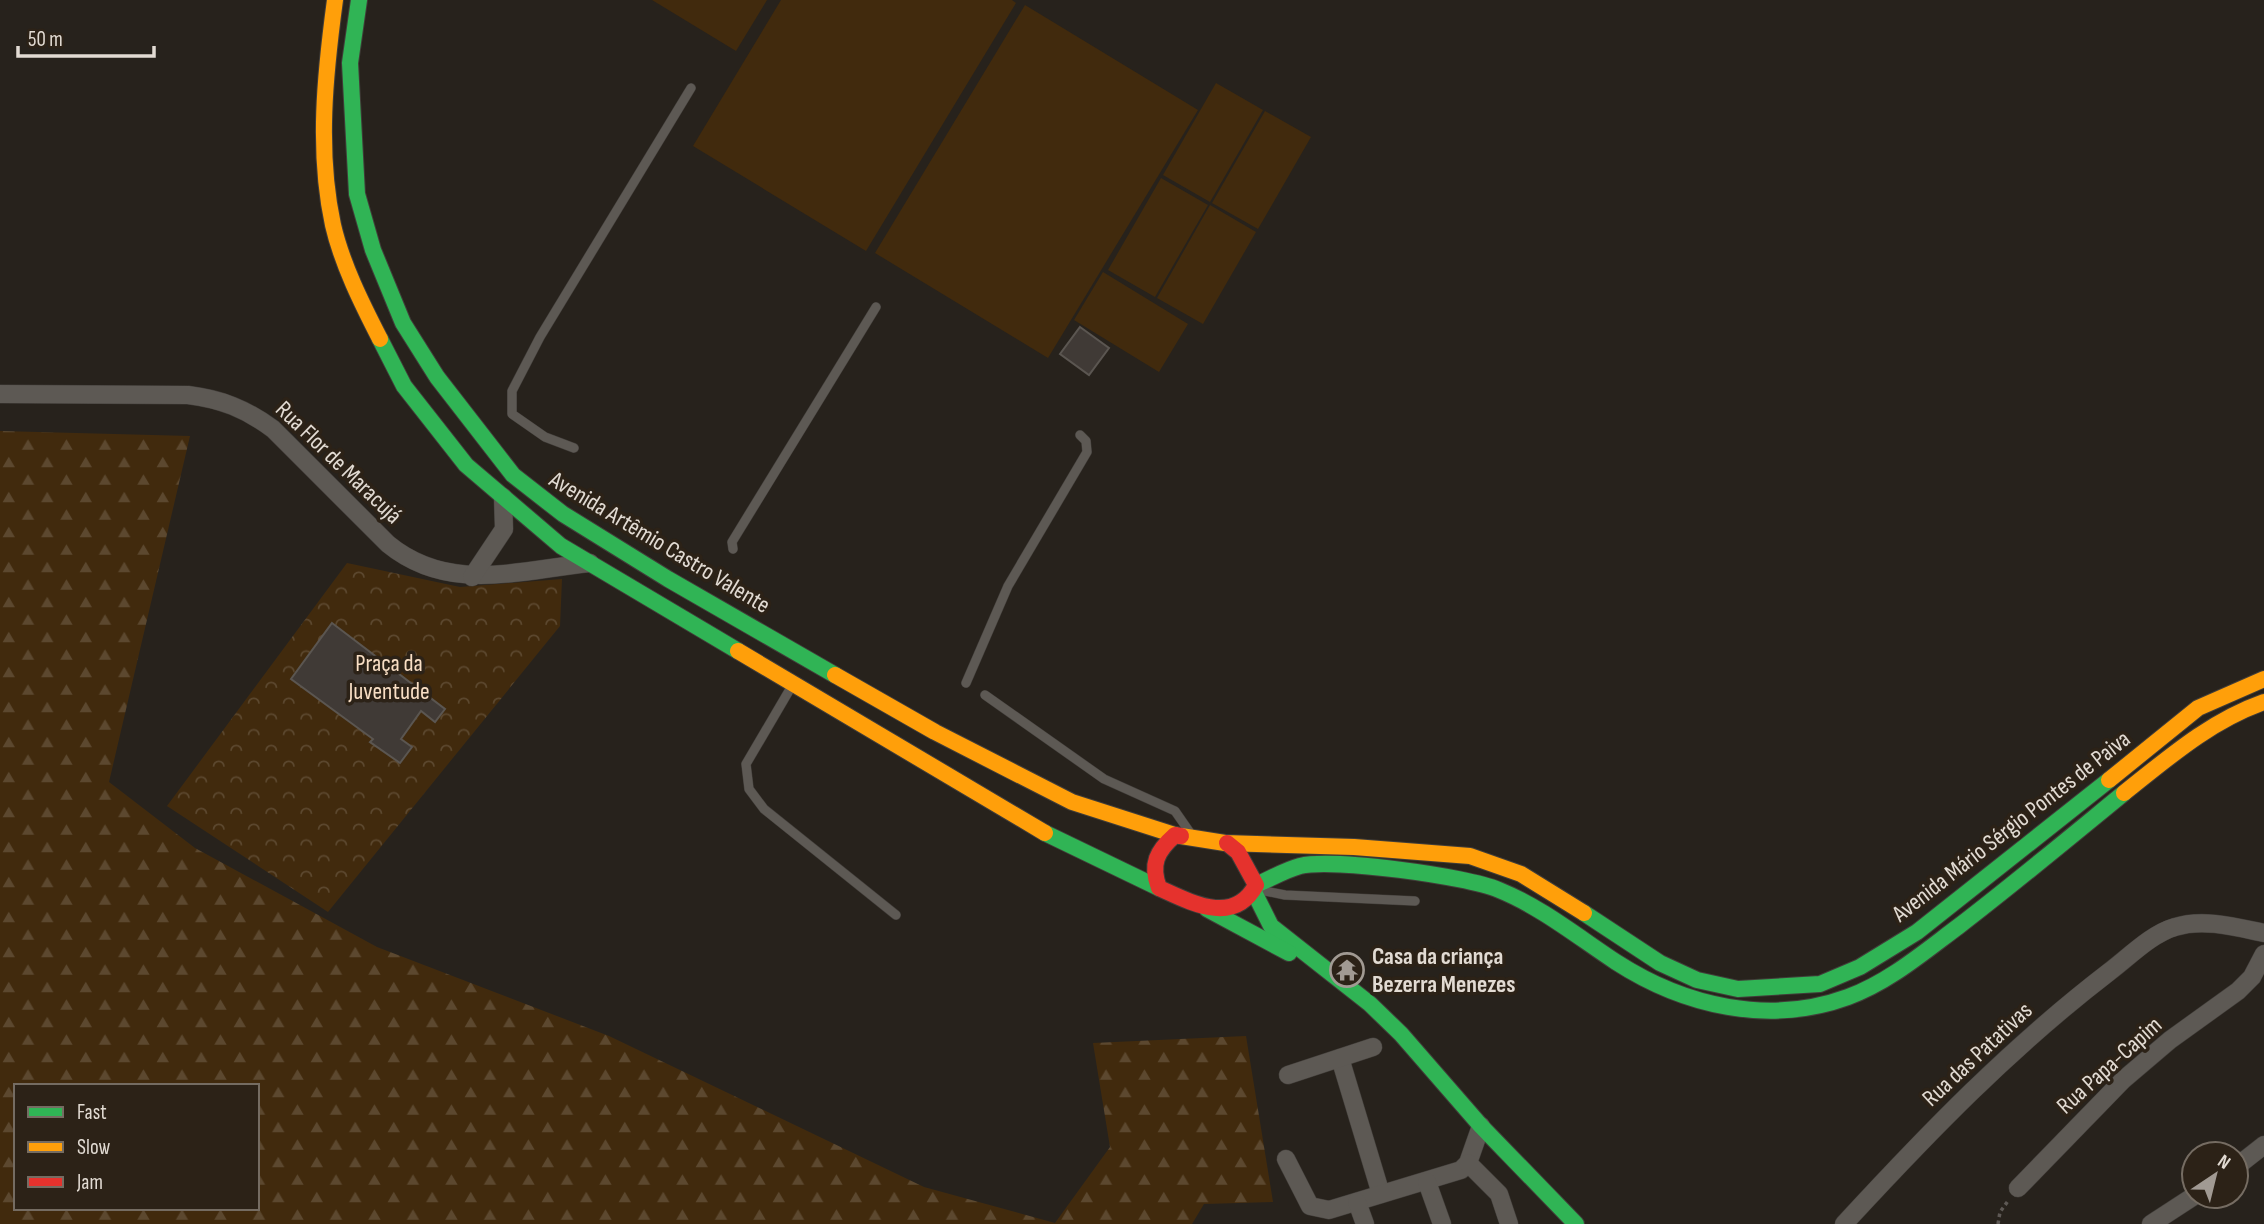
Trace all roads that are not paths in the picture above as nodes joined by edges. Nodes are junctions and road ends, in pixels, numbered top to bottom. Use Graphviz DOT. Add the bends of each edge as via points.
graph roads {
  1 [pos="335,0"];
  2 [pos="359,0"];
  3 [pos="691,88"];
  4 [pos="876,307"];
  5 [pos="0,394"];
  6 [pos="1080,435"];
  7 [pos="574,448"];
  8 [pos="503,497"];
  9 [pos="733,549"];
  10 [pos="590,563"];
  11 [pos="472,577"];
  12 [pos="2264,679"];
  13 [pos="794,683"];
  14 [pos="966,683"];
  15 [pos="985,695"];
  16 [pos="2264,702"];
  17 [pos="1183,835"];
  18 [pos="1227,843"];
  19 [pos="1159,888"];
  20 [pos="1255,888"];
  21 [pos="1415,901"];
  22 [pos="1207,909"];
  23 [pos="896,915"];
  24 [pos="2264,933"];
  25 [pos="2264,954"];
  26 [pos="1322,967"];
  27 [pos="1373,1047"];
  28 [pos="1340,1058"];
  29 [pos="1288,1075"];
  30 [pos="1481,1126"];
  31 [pos="2264,1145"];
  32 [pos="2250,1156"];
  33 [pos="1286,1159"];
  34 [pos="1468,1163"];
  35 [pos="1427,1182"];
  36 [pos="2018,1188"];
  37 [pos="1381,1194"];
  38 [pos="1357,1202"];
  39 [pos="2180,1205"];
  40 [pos="1365,1224"];
  41 [pos="1442,1224"];
  42 [pos="1509,1224"];
  43 [pos="1576,1224"];
  44 [pos="1844,1224"];
  45 [pos="2151,1224"];
  1 -- 8 [label="main road" via="325,71 325,180 334,228 364,307 404,386 466,465"];
  2 -- 17 [label="main road, Avenida Artêmio Castro Valente" via="350,63 357,194 373,250 403,323 437,377 513,475 563,514 668,579 935,732 1072,802"];
  3 -- 7 [label="lane" via="560,302 512,391 512,414"];
  4 -- 9 [label="lane" via="732,542"];
  5 -- 11 [label="street, Rua Flor de Maracujá" via="188,395 232,405 273,429 354,513 406,558 424,567"];
  6 -- 14 [label="lane" via="1087,452 1008,586"];
  8 -- 10 [label="main road" via="561,546"];
  8 -- 11 [label="street" via="504,529"];
  10 -- 11 [label="street, Rua Flor de Maracujá"];
  10 -- 13 [label="main road"];
  12 -- 18 [label="main road, Avenida Mário Sérgio Pontes de Paiva" via="2198,708 1920,930 1863,965 1819,984 1768,991 1697,982 1666,969 1519,873 1460,853"];
  13 -- 19 [label="main road" via="1046,834"];
  13 -- 23 [label="lane" via="746,764 749,789 764,809"];
  15 -- 17 [label="lane" via="1083,766 1175,811"];
  16 -- 20 [label="main road, Avenida Mário Sérgio Pontes de Paiva" via="2207,727 1910,963 1830,1003 1748,1010 1709,1006 1662,991 1545,915 1500,891 1464,880 1324,865 1301,866"];
  17 -- 18 [label="main road"];
  17 -- 19 [label="main road" via="1159,849 1154,858 1153,874"];
  18 -- 20 [label="main road" via="1238,852"];
  19 -- 22 [label="main road"];
  20 -- 21 [label="lane" via="1285,895"];
  20 -- 22 [label="main road" via="1235,905"];
  20 -- 26 [label="main road" via="1271,926"];
  22 -- 26 [label="main road"];
  24 -- 44 [label="street, Rua das Patativas" via="2193,924 2157,935 2069,1003 1967,1093"];
  25 -- 36 [label="street, Rua Papa-Capim" via="2238,991 2123,1080"];
  26 -- 30 [label="main road" via="1401,1034"];
  27 -- 28 [label="street"];
  28 -- 29 [label="street"];
  28 -- 37 [label="street"];
  30 -- 34 [label="street"];
  30 -- 43 [label="main road"];
  31 -- 32 [label="street"];
  33 -- 38 [label="street" via="1310,1206 1329,1210"];
  34 -- 35 [label="street"];
  34 -- 42 [label="street" via="1499,1194"];
  35 -- 37 [label="street"];
  35 -- 41 [label="street"];
  37 -- 38 [label="street"];
  38 -- 40 [label="street"];
  39 -- 45 [label="street"];
}
